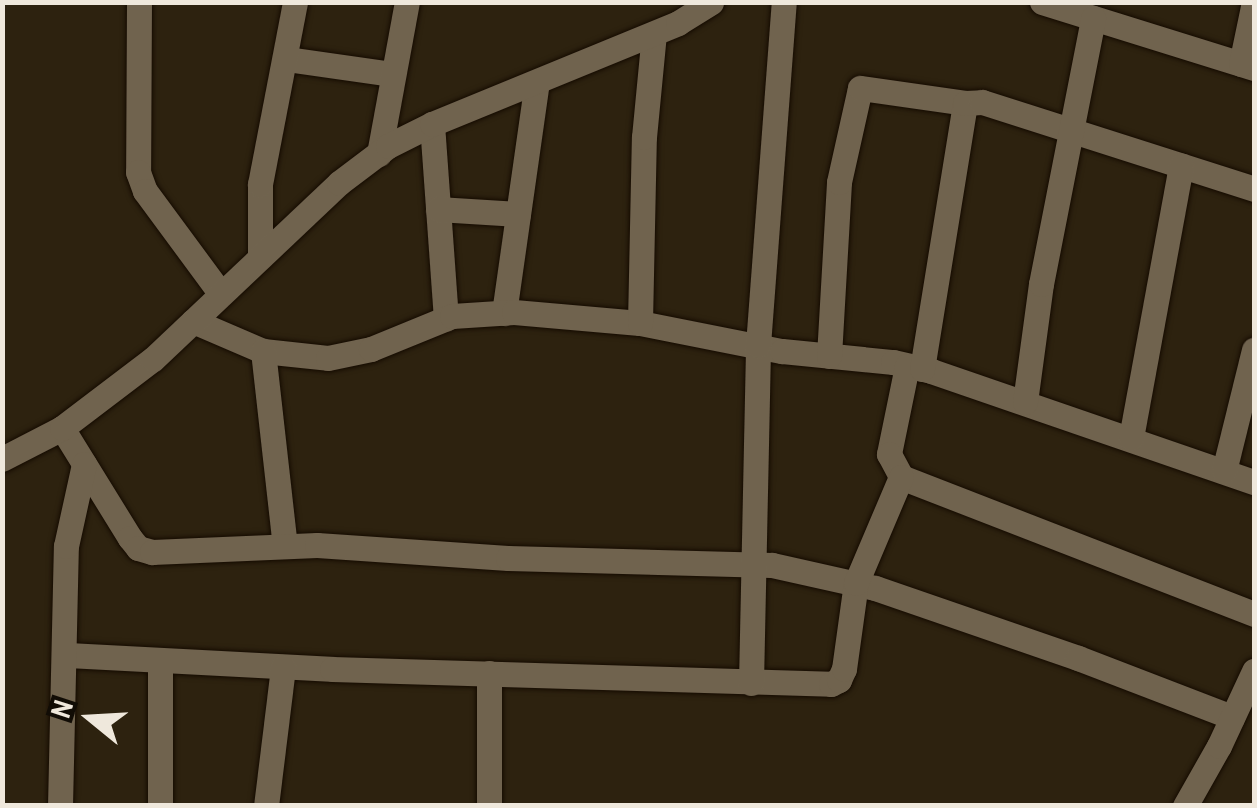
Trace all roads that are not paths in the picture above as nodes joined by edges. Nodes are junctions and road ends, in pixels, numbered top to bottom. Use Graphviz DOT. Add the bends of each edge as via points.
graph roads {
  1 [pos="139,2"];
  2 [pos="294,2"];
  3 [pos="407,2"];
  4 [pos="711,2"];
  5 [pos="784,2"];
  6 [pos="1042,2"];
  7 [pos="1254,2"];
  8 [pos="1093,18"];
  9 [pos="654,33"];
  10 [pos="286,59"];
  11 [pos="1248,66"];
  12 [pos="391,74"];
  13 [pos="537,82"];
  14 [pos="965,104"];
  15 [pos="432,124"];
  16 [pos="1070,130"];
  17 [pos="380,154"];
  18 [pos="1182,166"];
  19 [pos="1254,189"];
  20 [pos="438,209"];
  21 [pos="518,214"];
  22 [pos="260,257"];
  23 [pos="221,294"];
  24 [pos="504,313"];
  25 [pos="446,318"];
  26 [pos="193,321"];
  27 [pos="640,322"];
  28 [pos="758,345"];
  29 [pos="1254,350"];
  30 [pos="263,351"];
  31 [pos="829,356"];
  32 [pos="915,367"];
  33 [pos="1024,402"];
  34 [pos="62,428"];
  35 [pos="1131,438"];
  36 [pos="2,459"];
  37 [pos="84,464"];
  38 [pos="1224,471"];
  39 [pos="900,478"];
  40 [pos="1254,482"];
  41 [pos="285,546"];
  42 [pos="756,564"];
  43 [pos="856,583"];
  44 [pos="1254,614"];
  45 [pos="66,655"];
  46 [pos="160,661"];
  47 [pos="283,666"];
  48 [pos="1254,670"];
  49 [pos="489,673"];
  50 [pos="751,683"];
  51 [pos="1232,718"];
  52 [pos="60,806"];
  53 [pos="160,806"];
  54 [pos="266,806"];
  55 [pos="488,806"];
  56 [pos="1185,806"];
  1 -- 23 [label="street" via="138,172"];
  2 -- 10 [label="street"];
  3 -- 12 [label="street"];
  4 -- 9 [label="street"];
  5 -- 28 [label="street"];
  6 -- 8 [label="street"];
  7 -- 11 [label="street"];
  8 -- 11 [label="street"];
  8 -- 16 [label="street"];
  9 -- 13 [label="street"];
  9 -- 27 [label="street"];
  10 -- 12 [label="street"];
  10 -- 22 [label="street" via="260,184"];
  12 -- 17 [label="street"];
  13 -- 15 [label="street"];
  13 -- 21 [label="street"];
  14 -- 16 [label="street" via="982,102"];
  14 -- 31 [label="street" via="860,88 839,182"];
  14 -- 32 [label="street"];
  15 -- 17 [label="street"];
  15 -- 20 [label="street"];
  16 -- 18 [label="street"];
  16 -- 33 [label="street"];
  17 -- 22 [label="street"];
  18 -- 19 [label="street"];
  18 -- 35 [label="street"];
  20 -- 21 [label="street"];
  20 -- 25 [label="street"];
  21 -- 24 [label="street"];
  22 -- 23 [label="street"];
  23 -- 26 [label="street"];
  24 -- 25 [label="street"];
  24 -- 27 [label="street"];
  25 -- 30 [label="street" via="370,350 328,358"];
  26 -- 30 [label="street"];
  26 -- 34 [label="street"];
  27 -- 28 [label="street"];
  28 -- 31 [label="street"];
  28 -- 42 [label="street"];
  29 -- 38 [label="street"];
  30 -- 41 [label="street"];
  31 -- 32 [label="street"];
  32 -- 33 [label="street"];
  32 -- 39 [label="street" via="892,422 889,454"];
  33 -- 35 [label="street"];
  34 -- 36 [label="street"];
  34 -- 37 [label="street"];
  35 -- 38 [label="street"];
  37 -- 41 [label="street" via="138,548"];
  37 -- 45 [label="street" via="66,546"];
  38 -- 40 [label="street"];
  39 -- 43 [label="street"];
  39 -- 44 [label="street"];
  41 -- 42 [label="street"];
  42 -- 43 [label="street"];
  42 -- 50 [label="street"];
  43 -- 50 [label="street" via="840,680"];
  43 -- 51 [label="street"];
  45 -- 46 [label="street"];
  45 -- 52 [label="street"];
  46 -- 47 [label="street"];
  46 -- 53 [label="street"];
  47 -- 49 [label="street"];
  47 -- 54 [label="street"];
  48 -- 51 [label="street"];
  49 -- 50 [label="street"];
  49 -- 55 [label="street"];
  51 -- 56 [label="street"];
}
